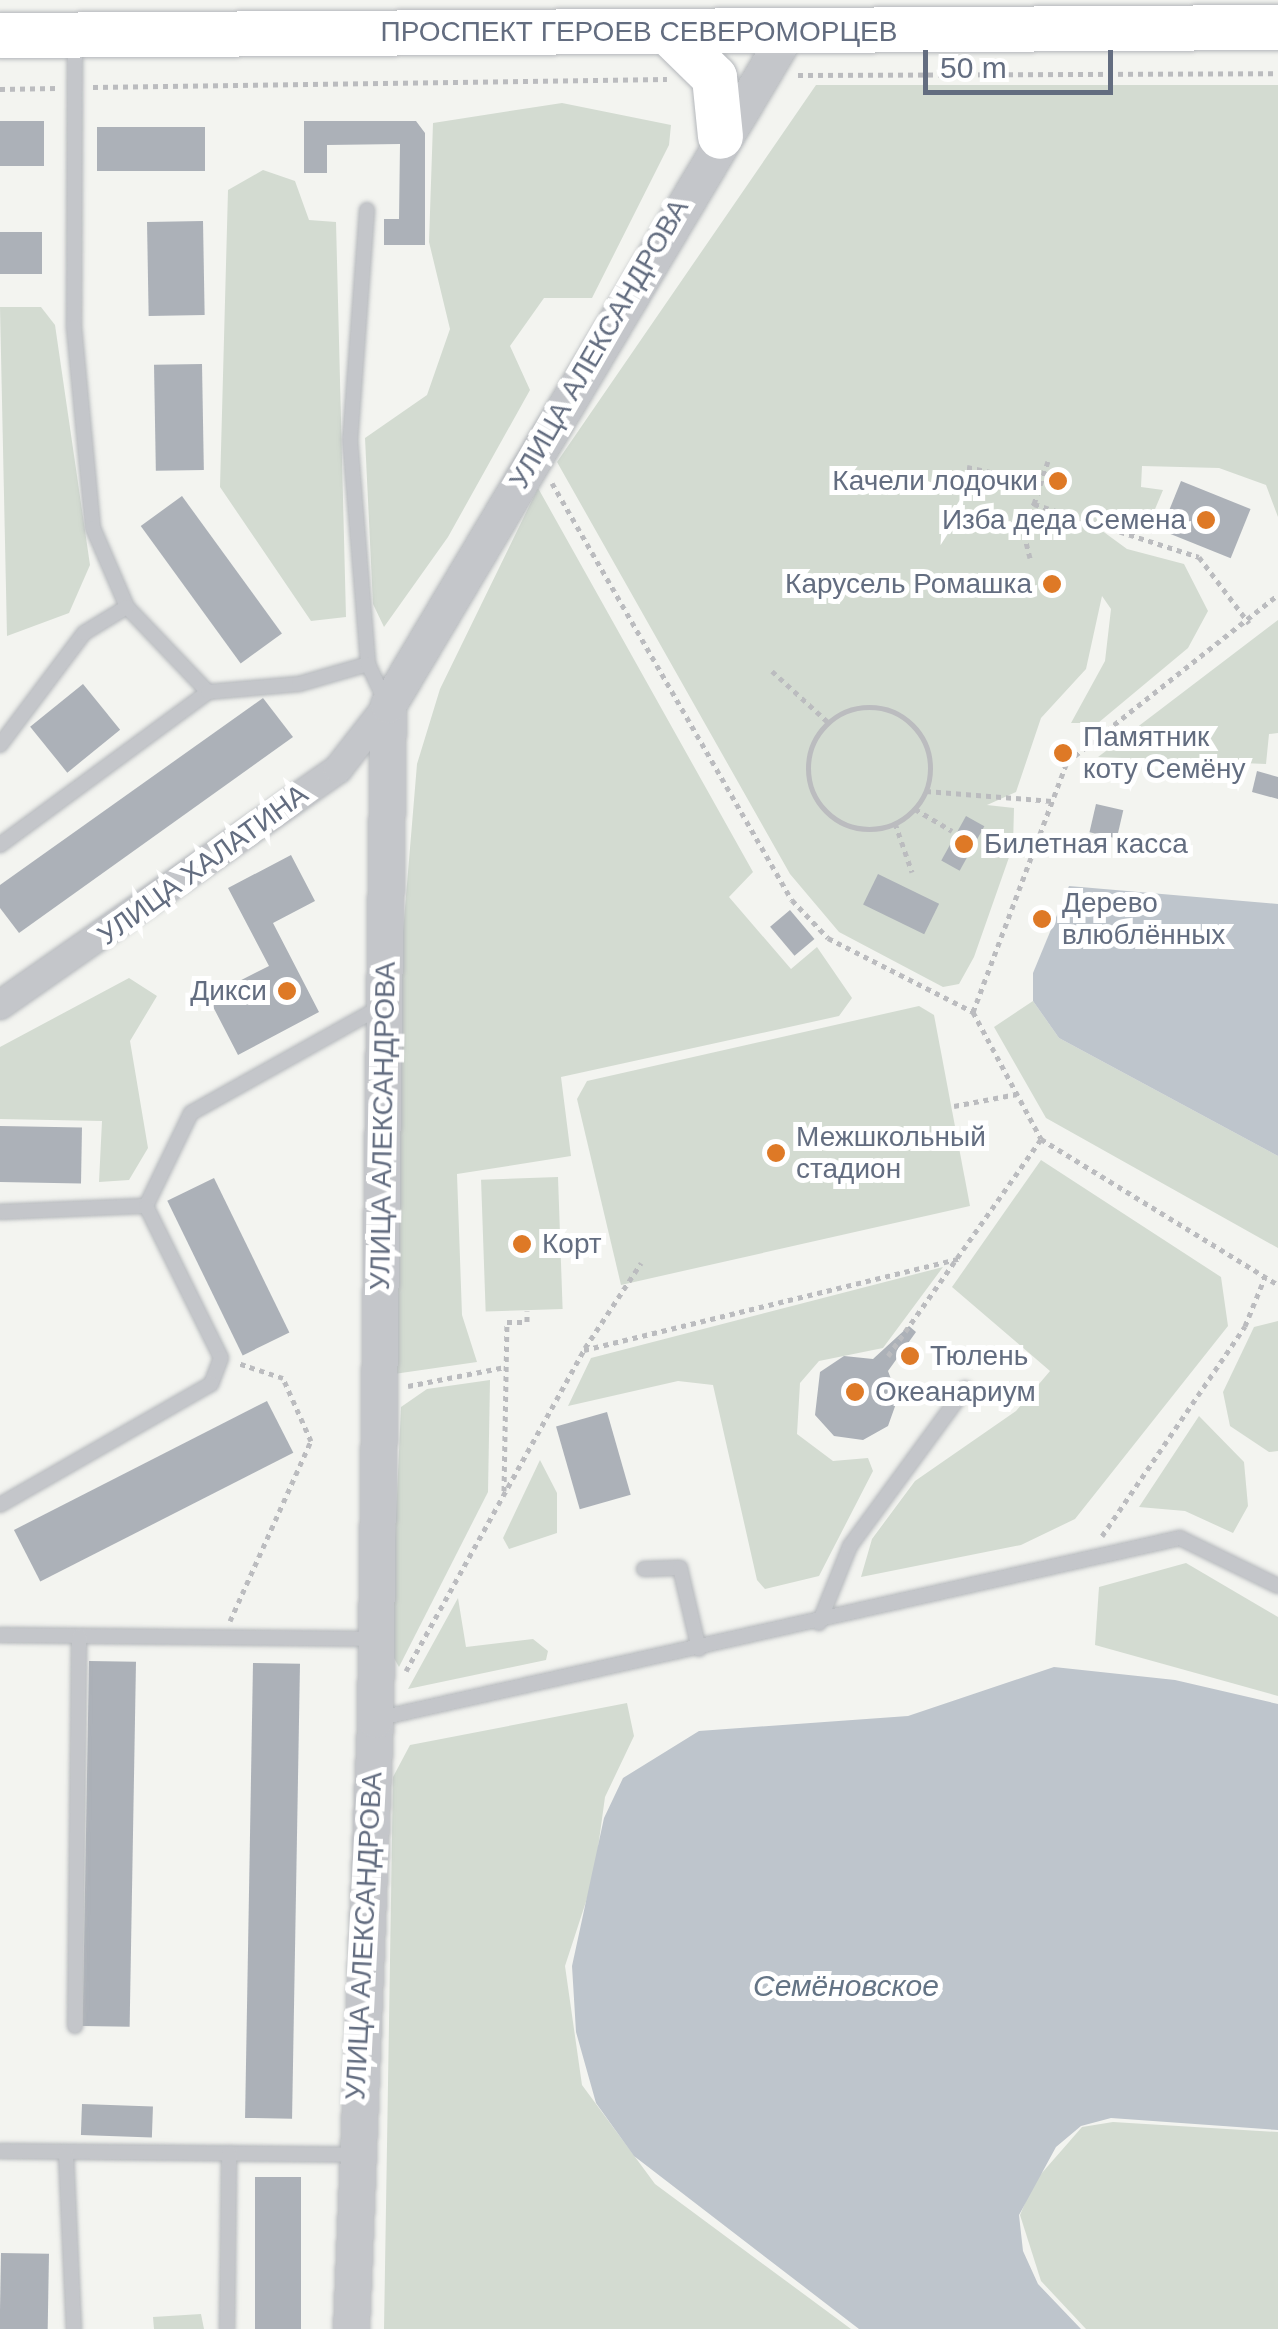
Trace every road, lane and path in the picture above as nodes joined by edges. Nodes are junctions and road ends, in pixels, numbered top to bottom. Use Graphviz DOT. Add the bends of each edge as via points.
graph roads {
  1 [pos="1278,27"];
  2 [pos="787,33"];
  3 [pos="75,34"];
  4 [pos="0,35"];
  5 [pos="670,35"];
  6 [pos="1278,73"];
  7 [pos="760,76"];
  8 [pos="714,77"];
  9 [pos="75,88"];
  10 [pos="0,89"];
  11 [pos="720,136"];
  12 [pos="367,210"];
  13 [pos="1048,461"];
  14 [pos="967,466"];
  15 [pos="546,472"];
  16 [pos="1041,483"];
  17 [pos="1034,504"];
  18 [pos="1030,558"];
  19 [pos="1278,595"];
  20 [pos="128,608"];
  21 [pos="1249,623"];
  22 [pos="368,664"];
  23 [pos="772,670"];
  24 [pos="208,692"];
  25 [pos="388,705"];
  26 [pos="829,723"];
  27 [pos="0,745"];
  28 [pos="926,791"];
  29 [pos="1052,801"];
  30 [pos="915,809"];
  31 [pos="896,823"];
  32 [pos="952,832"];
  33 [pos="0,846"];
  34 [pos="912,872"];
  35 [pos="384,1005"];
  36 [pos="0,1006"];
  37 [pos="972,1012"];
  38 [pos="1017,1094"];
  39 [pos="954,1106"];
  40 [pos="1040,1139"];
  41 [pos="146,1206"];
  42 [pos="0,1212"];
  43 [pos="962,1258"];
  44 [pos="641,1263"];
  45 [pos="1264,1277"];
  46 [pos="1278,1285"];
  47 [pos="527,1311"];
  48 [pos="584,1350"];
  49 [pos="888,1356"];
  50 [pos="221,1358"];
  51 [pos="506,1366"];
  52 [pos="380,1387"];
  53 [pos="965,1389"];
  54 [pos="504,1494"];
  55 [pos="0,1505"];
  56 [pos="1087,1560"];
  57 [pos="644,1569"];
  58 [pos="1278,1586"];
  59 [pos="820,1623"];
  60 [pos="0,1636"];
  61 [pos="80,1636"];
  62 [pos="222,1637"];
  63 [pos="376,1638"];
  64 [pos="698,1649"];
  65 [pos="376,1682"];
  66 [pos="376,1720"];
  67 [pos="75,2026"];
  68 [pos="0,2151"];
  69 [pos="229,2153"];
  70 [pos="66,2154"];
  71 [pos="353,2155"];
  72 [pos="74,2329"];
  73 [pos="227,2329"];
  74 [pos="351,2329"];
  1 -- 2 [label="main road, ПРОСПЕКТ ГЕРОЕВ СЕВЕРОМОРЦЕВ"];
  2 -- 5 [label="main road, ПРОСПЕКТ ГЕРОЕВ СЕВЕРОМОРЦЕВ"];
  2 -- 7 [label="street, УЛИЦА АЛЕКСАНДРОВА"];
  3 -- 4 [label="main road, ПРОСПЕКТ ГЕРОЕВ СЕВЕРОМОРЦЕВ"];
  3 -- 5 [label="main road, ПРОСПЕКТ ГЕРОЕВ СЕВЕРОМОРЦЕВ"];
  3 -- 9 [label="lane"];
  5 -- 8 [label="main road"];
  6 -- 7 [label="path"];
  7 -- 11 [label="street, УЛИЦА АЛЕКСАНДРОВА"];
  8 -- 9 [label="path"];
  8 -- 11 [label="main road"];
  9 -- 10 [label="path"];
  9 -- 20 [label="lane" via="74,328 93,528"];
  11 -- 25 [label="street, УЛИЦА АЛЕКСАНДРОВА"];
  12 -- 22 [label="lane" via="350,439"];
  13 -- 16 [label="path"];
  14 -- 16 [label="path"];
  15 -- 37 [label="path" via="792,900 828,938"];
  16 -- 17 [label="path"];
  17 -- 18 [label="path" via="1024,534"];
  17 -- 21 [label="path" via="1198,557"];
  19 -- 21 [label="path"];
  20 -- 24 [label="lane"];
  20 -- 27 [label="lane" via="84,633"];
  21 -- 29 [label="path" via="1067,762"];
  22 -- 24 [label="lane" via="299,684"];
  22 -- 25 [label="lane"];
  23 -- 26 [label="path"];
  24 -- 33 [label="lane"];
  25 -- 35 [label="street, УЛИЦА АЛЕКСАНДРОВА"];
  25 -- 36 [label="street, УЛИЦА ХАЛАТИНА" via="338,769"];
  26 -- 28 [label="path" via="862,708 904,718 928,754"];
  26 -- 31 [label="path" via="810,754 815,797 848,826"];
  28 -- 29 [label="path"];
  28 -- 30 [label="path"];
  29 -- 37 [label="path"];
  30 -- 31 [label="path"];
  30 -- 32 [label="path"];
  31 -- 34 [label="path"];
  35 -- 41 [label="lane" via="191,1113"];
  35 -- 52 [label="street, УЛИЦА АЛЕКСАНДРОВА"];
  37 -- 38 [label="path"];
  38 -- 39 [label="path"];
  38 -- 40 [label="path"];
  40 -- 43 [label="path"];
  40 -- 45 [label="path"];
  41 -- 42 [label="lane"];
  41 -- 50 [label="lane"];
  43 -- 48 [label="path"];
  43 -- 49 [label="path"];
  44 -- 48 [label="path"];
  45 -- 46 [label="path"];
  45 -- 56 [label="path" via="1245,1326"];
  47 -- 51 [label="path" via="527,1322 507,1322"];
  48 -- 54 [label="path"];
  50 -- 55 [label="lane" via="211,1384"];
  50 -- 62 [label="path" via="283,1378 311,1442"];
  51 -- 52 [label="path"];
  51 -- 54 [label="path"];
  52 -- 63 [label="street, УЛИЦА АЛЕКСАНДРОВА"];
  53 -- 59 [label="lane" via="850,1546"];
  54 -- 65 [label="path" via="400,1682"];
  56 -- 58 [label="lane" via="1180,1538"];
  56 -- 59 [label="lane"];
  57 -- 64 [label="lane" via="680,1568"];
  59 -- 64 [label="lane"];
  60 -- 61 [label="lane"];
  61 -- 62 [label="lane"];
  61 -- 67 [label="lane"];
  62 -- 63 [label="lane"];
  63 -- 65 [label="street, УЛИЦА АЛЕКСАНДРОВА"];
  64 -- 66 [label="lane"];
  65 -- 66 [label="street, УЛИЦА АЛЕКСАНДРОВА"];
  66 -- 71 [label="street, УЛИЦА АЛЕКСАНДРОВА"];
  68 -- 70 [label="lane"];
  69 -- 70 [label="lane"];
  69 -- 71 [label="lane"];
  69 -- 73 [label="lane"];
  70 -- 72 [label="lane"];
  71 -- 74 [label="street, УЛИЦА АЛЕКСАНДРОВА"];
}
